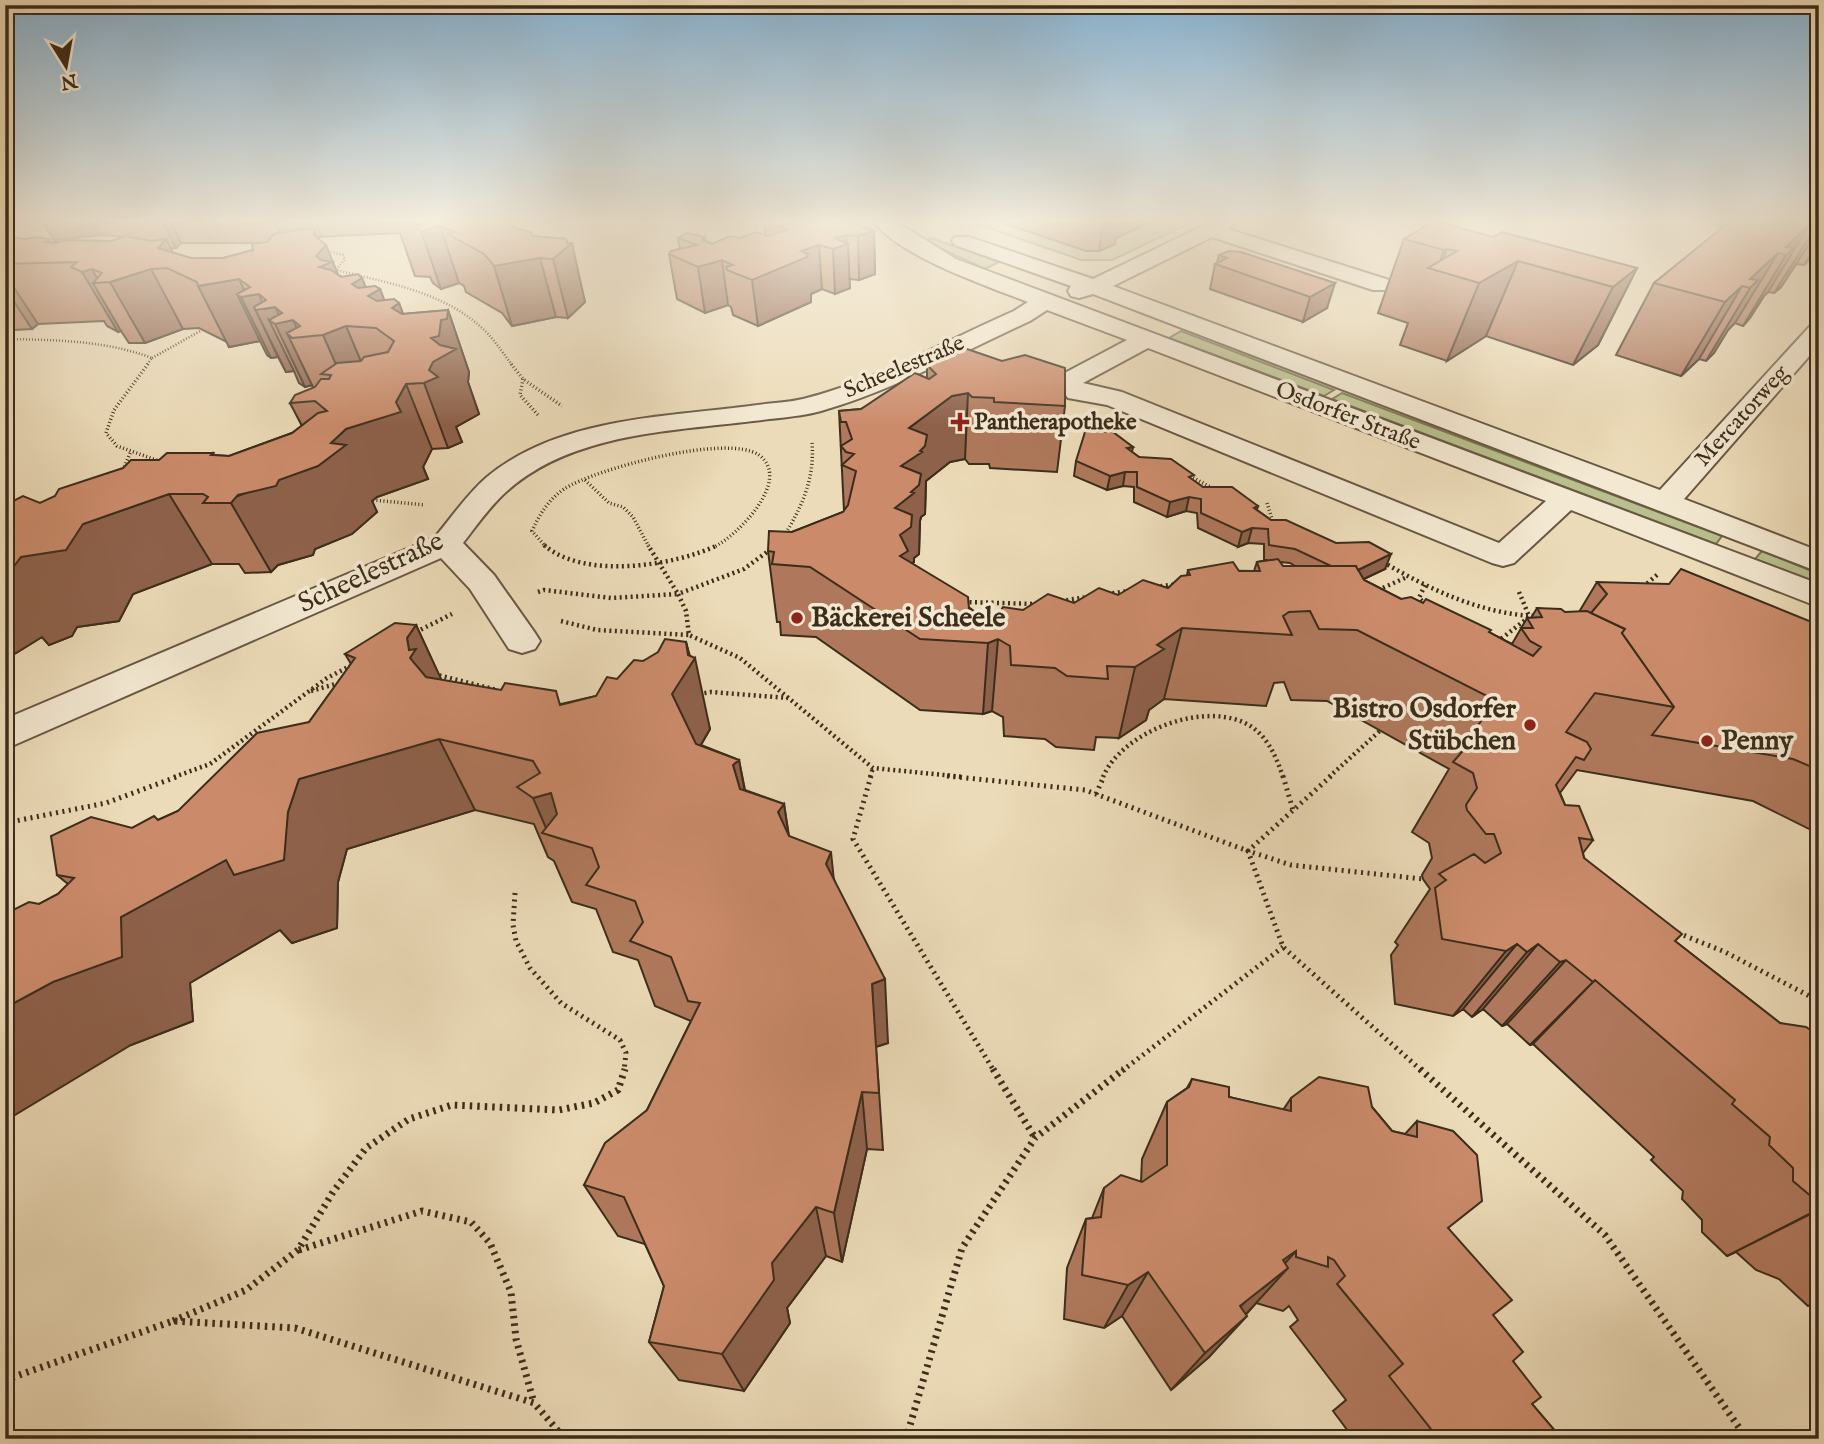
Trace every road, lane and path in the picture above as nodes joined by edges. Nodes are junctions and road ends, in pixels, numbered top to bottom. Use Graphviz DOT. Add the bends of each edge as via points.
graph roads {
  1 [pos="412,289"];
  2 [pos="1016,289"];
  3 [pos="1086,289"];
  4 [pos="1100,289"];
  5 [pos="1045,301"];
  6 [pos="1167,315"];
  7 [pos="202,330"];
  8 [pos="1819,330"];
  9 [pos="924,336"];
  10 [pos="1137,337"];
  11 [pos="5,339"];
  12 [pos="152,358"];
  13 [pos="862,363"];
  14 [pos="523,379"];
  15 [pos="1434,387"];
  16 [pos="1407,405"];
  17 [pos="810,419"];
  18 [pos="627,430"];
  19 [pos="562,449"];
  20 [pos="131,451"];
  21 [pos="168,464"];
  22 [pos="1181,472"];
  23 [pos="121,473"];
  24 [pos="582,477"];
  25 [pos="1217,490"];
  26 [pos="1567,498"];
  27 [pos="1665,502"];
  28 [pos="446,544"];
  29 [pos="1375,557"];
  30 [pos="657,562"];
  31 [pos="1819,562"];
  32 [pos="1663,570"];
  33 [pos="1407,578"];
  34 [pos="1190,582"];
  35 [pos="1425,585"];
  36 [pos="1150,587"];
  37 [pos="1137,589"];
  38 [pos="1375,592"];
  39 [pos="678,594"];
  40 [pos="1634,595"];
  41 [pos="1819,596"];
  42 [pos="508,599"];
  43 [pos="951,601"];
  44 [pos="1058,601"];
  45 [pos="1045,603"];
  46 [pos="1429,608"];
  47 [pos="1541,616"];
  48 [pos="1529,617"];
  49 [pos="413,633"];
  50 [pos="689,635"];
  51 [pos="522,641"];
  52 [pos="1489,649"];
  53 [pos="364,659"];
  54 [pos="429,673"];
  55 [pos="351,680"];
  56 [pos="307,692"];
  57 [pos="503,692"];
  58 [pos="697,694"];
  59 [pos="789,698"];
  60 [pos="1382,730"];
  61 [pos="5,735"];
  62 [pos="873,768"];
  63 [pos="1096,794"];
  64 [pos="1293,810"];
  65 [pos="5,823"];
  66 [pos="1248,851"];
  67 [pos="1423,879"];
  68 [pos="515,893"];
  69 [pos="1670,930"];
  70 [pos="1283,947"];
  71 [pos="1819,1000"];
  72 [pos="1035,1138"];
  73 [pos="298,1250"];
  74 [pos="173,1321"];
  75 [pos="5,1380"];
  76 [pos="534,1403"];
  77 [pos="565,1439"];
  78 [pos="906,1439"];
  79 [pos="1747,1439"];
  1 -- 14 [label="path" via="449,305 488,334"];
  2 -- 5 [label="street, Osdorfer Straße"];
  3 -- 5 [label="street"];
  4 -- 6 [label="street, Osdorfer Straße"];
  5 -- 9 [label="street, Scheelestraße" via="986,309"];
  5 -- 10 [label="street, Osdorfer Straße"];
  5 -- 17 [label="street, Scheelestraße" via="1022,316 856,389"];
  6 -- 10 [label="street"];
  6 -- 16 [label="street, Osdorfer Straße"];
  7 -- 12 [label="path"];
  8 -- 27 [label="street, Mercatorweg"];
  10 -- 26 [label="street, Osdorfer Straße"];
  10 -- 26 [label="street" via="1068,381 1077,393 1113,398 1503,555"];
  11 -- 12 [label="path" via="82,342 132,349"];
  12 -- 20 [label="path" via="114,410 106,433 117,446"];
  13 -- 17 [label="street, Scheelestraße" via="799,391"];
  14 -- 18 [label="path" via="570,412"];
  14 -- 19 [label="path" via="520,395"];
  15 -- 16 [label="street"];
  16 -- 27 [label="street, Osdorfer Straße"];
  17 -- 18 [label="street, Scheelestraße"];
  17 -- 39 [label="path" via="812,471 802,509 780,542 744,569"];
  18 -- 19 [label="street, Scheelestraße"];
  19 -- 28 [label="street, Scheelestraße" via="506,477 479,500"];
  20 -- 21 [label="path"];
  20 -- 23 [label="path"];
  22 -- 25 [label="path"];
  24 -- 30 [label="path" via="609,503 623,507 633,517"];
  24 -- 30 [label="path" via="534,519 532,531 538,542 592,565"];
  24 -- 30 [label="path" via="696,452 737,450 760,456 766,465 764,495 742,529 707,551"];
  26 -- 41 [label="street, Osdorfer Straße"];
  27 -- 31 [label="street, Osdorfer Straße"];
  28 -- 42 [label="street" via="482,582"];
  28 -- 61 [label="street, Scheelestraße"];
  29 -- 33 [label="path"];
  30 -- 39 [label="path"];
  32 -- 40 [label="path"];
  33 -- 35 [label="path"];
  33 -- 38 [label="path"];
  34 -- 36 [label="path"];
  35 -- 46 [label="path" via="1419,598"];
  35 -- 48 [label="path" via="1484,607"];
  37 -- 44 [label="path"];
  39 -- 42 [label="path" via="642,600 544,590"];
  39 -- 50 [label="path"];
  42 -- 49 [label="path" via="450,614"];
  42 -- 50 [label="path" via="549,618 597,630"];
  42 -- 51 [label="street"];
  43 -- 45 [label="path"];
  47 -- 48 [label="path"];
  48 -- 52 [label="path"];
  50 -- 59 [label="path" via="740,658"];
  53 -- 56 [label="path"];
  54 -- 57 [label="path"];
  55 -- 56 [label="path"];
  56 -- 65 [label="path" via="210,764 106,803"];
  58 -- 59 [label="path"];
  59 -- 62 [label="path"];
  60 -- 64 [label="path"];
  62 -- 63 [label="path"];
  62 -- 72 [label="path" via="853,839"];
  63 -- 64 [label="path" via="1114,756 1140,737 1167,724 1205,717 1249,725 1266,738"];
  63 -- 66 [label="path"];
  64 -- 66 [label="path"];
  66 -- 67 [label="path" via="1291,865"];
  66 -- 70 [label="path"];
  68 -- 73 [label="path" via="513,924 518,945 540,986 588,1022 611,1031 626,1052 618,1090 594,1102 559,1110 452,1105 409,1119 366,1148"];
  69 -- 71 [label="path"];
  70 -- 72 [label="path"];
  70 -- 79 [label="path" via="1605,1235"];
  72 -- 78 [label="path" via="962,1248"];
  73 -- 74 [label="path" via="246,1290"];
  73 -- 76 [label="path" via="422,1211 471,1222 490,1243 511,1292 516,1339"];
  74 -- 75 [label="path"];
  74 -- 76 [label="path" via="295,1328"];
  76 -- 77 [label="path"];
}
